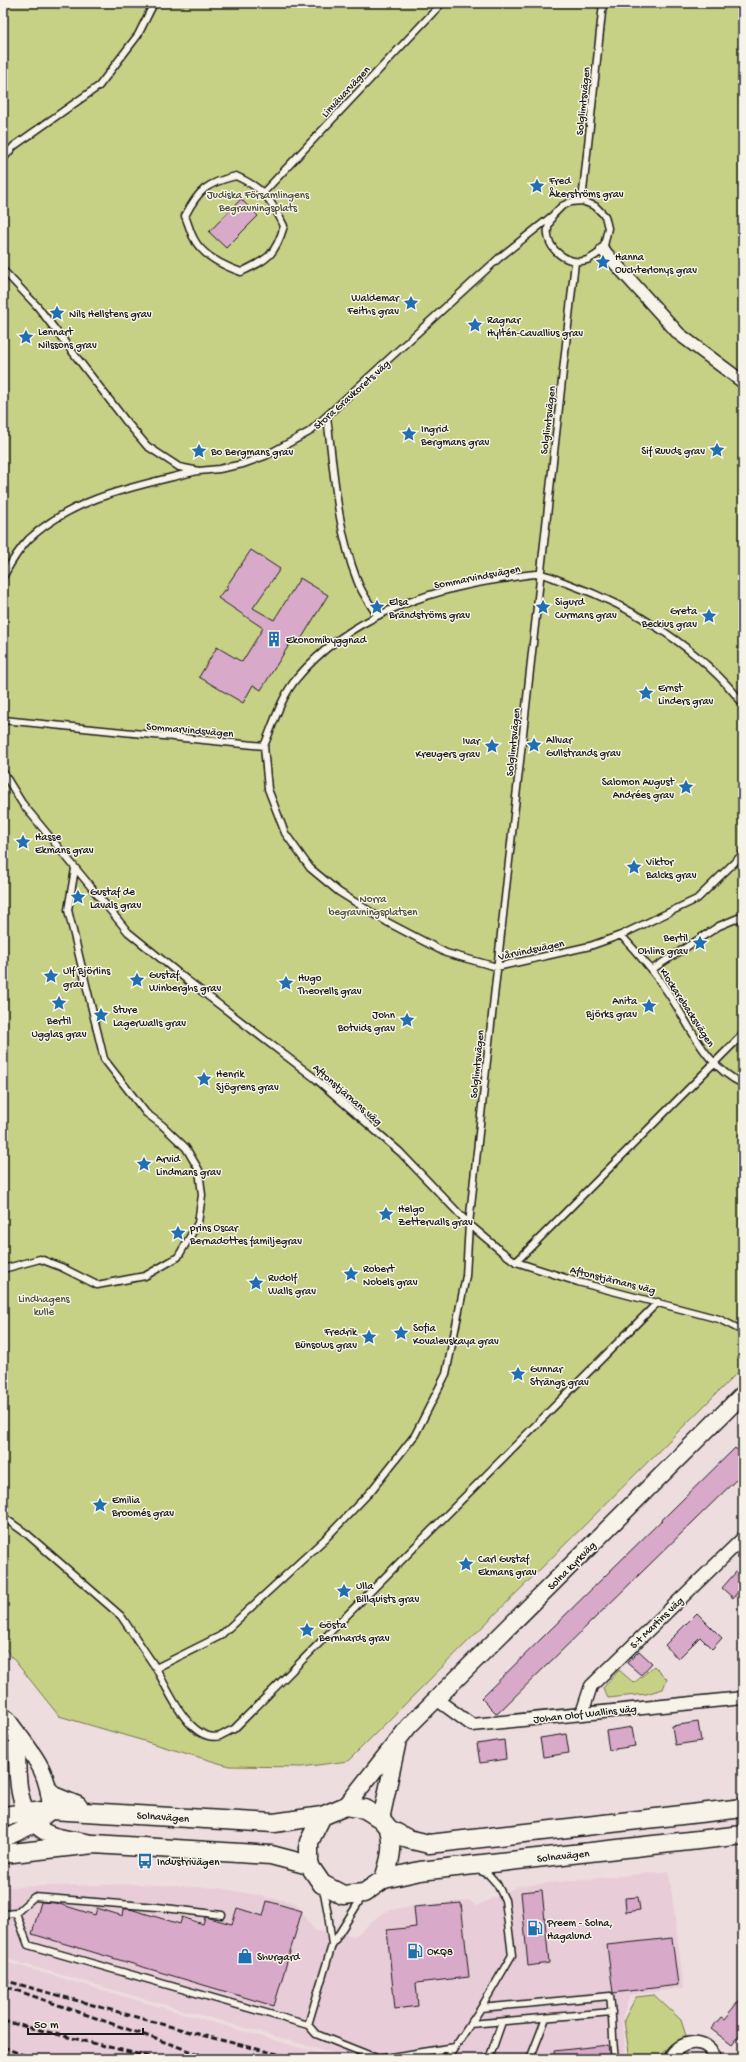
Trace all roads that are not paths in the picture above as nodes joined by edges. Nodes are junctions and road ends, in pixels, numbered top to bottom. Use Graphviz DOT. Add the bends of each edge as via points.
graph roads {
  1 [pos="154,3"];
  2 [pos="442,3"];
  3 [pos="603,3"];
  4 [pos="3,159"];
  5 [pos="263,193"];
  6 [pos="582,201"];
  7 [pos="552,216"];
  8 [pos="603,250"];
  9 [pos="575,262"];
  10 [pos="3,270"];
  11 [pos="743,382"];
  12 [pos="328,417"];
  13 [pos="199,471"];
  14 [pos="540,574"];
  15 [pos="3,577"];
  16 [pos="377,615"];
  17 [pos="743,704"];
  18 [pos="3,720"];
  19 [pos="264,746"];
  20 [pos="3,772"];
  21 [pos="743,854"];
  22 [pos="75,869"];
  23 [pos="743,916"];
  24 [pos="621,935"];
  25 [pos="497,967"];
  26 [pos="651,970"];
  27 [pos="743,1034"];
  28 [pos="713,1064"];
  29 [pos="743,1084"];
  30 [pos="469,1224"];
  31 [pos="516,1262"];
  32 [pos="3,1269"];
  33 [pos="658,1302"];
  34 [pos="743,1331"];
  35 [pos="743,1394"];
  36 [pos="3,1517"];
  37 [pos="743,1538"];
  38 [pos="156,1668"];
  39 [pos="743,1698"];
  40 [pos="436,1699"];
  41 [pos="582,1713"];
  42 [pos="3,1717"];
  43 [pos="17,1733"];
  44 [pos="399,1737"];
  45 [pos="50,1792"];
  46 [pos="346,1806"];
  47 [pos="743,1808"];
  48 [pos="51,1810"];
  49 [pos="104,1812"];
  50 [pos="3,1816"];
  51 [pos="322,1816"];
  52 [pos="31,1819"];
  53 [pos="385,1824"];
  54 [pos="743,1835"];
  55 [pos="3,1839"];
  56 [pos="94,1844"];
  57 [pos="3,1854"];
  58 [pos="309,1865"];
  59 [pos="460,1865"];
  60 [pos="384,1879"];
  61 [pos="322,1884"];
  62 [pos="364,1893"];
  63 [pos="16,1913"];
  64 [pos="3,1914"];
  65 [pos="222,1915"];
  66 [pos="332,1946"];
  67 [pos="481,2008"];
  68 [pos="612,2012"];
  69 [pos="546,2018"];
  70 [pos="502,2022"];
  71 [pos="470,2024"];
  72 [pos="308,2025"];
  73 [pos="455,2047"];
  74 [pos="379,2059"];
  75 [pos="447,2059"];
  76 [pos="489,2059"];
  77 [pos="530,2059"];
  78 [pos="615,2059"];
  79 [pos="670,2059"];
  80 [pos="715,2059"];
  1 -- 4 [label="lane" via="138,35 99,86 14,146"];
  2 -- 5 [label="lane, Linvävarvägen"];
  3 -- 6 [label="lane, Solglimtsvägen"];
  5 -- 5 [label="lane" via="254,184 236,176 214,181 195,197 185,216 193,239 226,267 241,272 266,260 279,243 284,226 273,202"];
  6 -- 7 [label="lane, Stora Gravkorets väg" via="562,206"];
  6 -- 8 [label="lane" via="595,206 605,216 608,228"];
  7 -- 9 [label="lane" via="548,229 550,242 558,254"];
  7 -- 12 [label="lane, Stora Gravkorets väg" via="499,258"];
  8 -- 9 [label="lane" via="588,260"];
  8 -- 11 [label="street" via="680,334"];
  9 -- 14 [label="lane, Solglimtsvägen"];
  10 -- 13 [label="lane, Stora Gravkorets väg" via="37,306 148,446 179,467"];
  12 -- 13 [label="lane, Stora Gravkorets väg" via="309,432 265,456 219,469"];
  12 -- 16 [label="lane" via="346,547 357,582"];
  13 -- 15 [label="lane" via="125,489 89,501 51,521 28,540"];
  14 -- 16 [label="lane, Sommarvindsvägen" via="443,591"];
  14 -- 17 [label="lane, Sommarvindsvägen" via="585,590 632,612 691,652 733,690"];
  14 -- 25 [label="lane, Solglimtsvägen"];
  16 -- 19 [label="lane, Sommarvindsvägen" via="326,647 296,679 277,713"];
  18 -- 19 [label="lane, Sommarvindsvägen"];
  19 -- 25 [label="lane, Vårvindsvägen" via="268,789 285,833 310,868 339,892 393,925 446,953"];
  20 -- 22 [label="lane, Aftonstjärnans väg" via="22,803"];
  21 -- 24 [label="lane, Vårvindsvägen" via="696,899"];
  22 -- 30 [label="lane, Aftonstjärnans väg" via="128,932 192,985 316,1079 400,1152"];
  22 -- 32 [label="lane" via="68,910 104,1059 146,1113 186,1148 199,1170 202,1195 198,1223 178,1257 145,1276 97,1285 40,1259"];
  23 -- 26 [label="lane" via="712,930"];
  24 -- 25 [label="lane, Vårvindsvägen" via="590,946"];
  24 -- 26 [label="lane, Klockarebacksvägen"];
  25 -- 30 [label="lane, Solglimtsvägen"];
  26 -- 28 [label="lane, Klockarebacksvägen"];
  27 -- 28 [label="lane"];
  28 -- 29 [label="lane, Klockarebacksvägen" via="728,1077"];
  28 -- 31 [label="lane"];
  30 -- 31 [label="lane, Aftonstjärnans väg"];
  30 -- 38 [label="lane, Solglimtsvägen" via="466,1276 446,1374 415,1435 370,1491 326,1538 220,1636"];
  31 -- 33 [label="lane, Aftonstjärnans väg" via="578,1282"];
  33 -- 34 [label="lane, Aftonstjärnans väg" via="719,1318"];
  33 -- 38 [label="lane" via="234,1729 219,1736 204,1735 191,1725 176,1706"];
  35 -- 40 [label="street, Solna kyrkväg"];
  36 -- 38 [label="lane" via="27,1534 121,1616"];
  37 -- 41 [label="street, S:t Martins väg" via="591,1686"];
  39 -- 41 [label="street, Johan Olof Wallins väg"];
  40 -- 41 [label="street, Johan Olof Wallins väg" via="472,1725"];
  40 -- 44 [label="street, Solna kyrkväg"];
  42 -- 43 [label="street"];
  43 -- 45 [label="street" via="39,1763"];
  43 -- 52 [label="street" via="19,1792"];
  44 -- 46 [label="street, Solna kyrkväg"];
  44 -- 53 [label="street, Solna kyrkväg" via="390,1769"];
  45 -- 48 [label="street"];
  45 -- 49 [label="main road" via="70,1803"];
  46 -- 51 [label="main road, Solnavägen"];
  46 -- 53 [label="main road" via="365,1809"];
  47 -- 53 [label="main road" via="429,1844 408,1839"];
  48 -- 49 [label="main road, Solnavägen"];
  48 -- 52 [label="main road, Solnavägen"];
  49 -- 51 [label="main road, Solnavägen" via="274,1823"];
  50 -- 52 [label="main road, Solnavägen"];
  51 -- 58 [label="main road" via="309,1842"];
  52 -- 55 [label="street"];
  52 -- 56 [label="street" via="46,1832"];
  53 -- 60 [label="main road" via="392,1842 391,1859"];
  54 -- 59 [label="main road, Solnavägen"];
  56 -- 57 [label="main road"];
  56 -- 58 [label="main road" via="271,1854"];
  58 -- 61 [label="main road, Solnavägen"];
  59 -- 60 [label="main road, Solnavägen"];
  59 -- 67 [label="lane" via="488,1874 497,1884 505,1900 512,1955"];
  60 -- 62 [label="main road, Solnavägen"];
  61 -- 62 [label="main road, Solnavägen" via="342,1895"];
  61 -- 66 [label="lane"];
  62 -- 66 [label="lane"];
  63 -- 64 [label="lane"];
  63 -- 65 [label="lane" via="34,1897"];
  63 -- 72 [label="lane" via="28,1944"];
  66 -- 72 [label="lane"];
  67 -- 68 [label="lane" via="610,1996"];
  67 -- 71 [label="lane"];
  68 -- 69 [label="lane"];
  68 -- 78 [label="lane" via="611,2028"];
  69 -- 70 [label="lane"];
  69 -- 77 [label="lane"];
  70 -- 71 [label="lane"];
  70 -- 76 [label="lane"];
  71 -- 73 [label="lane"];
  72 -- 74 [label="lane" via="316,2034"];
  73 -- 74 [label="lane"];
  73 -- 75 [label="lane"];
  79 -- 80 [label="street" via="679,2046 691,2042 707,2047"];
}
